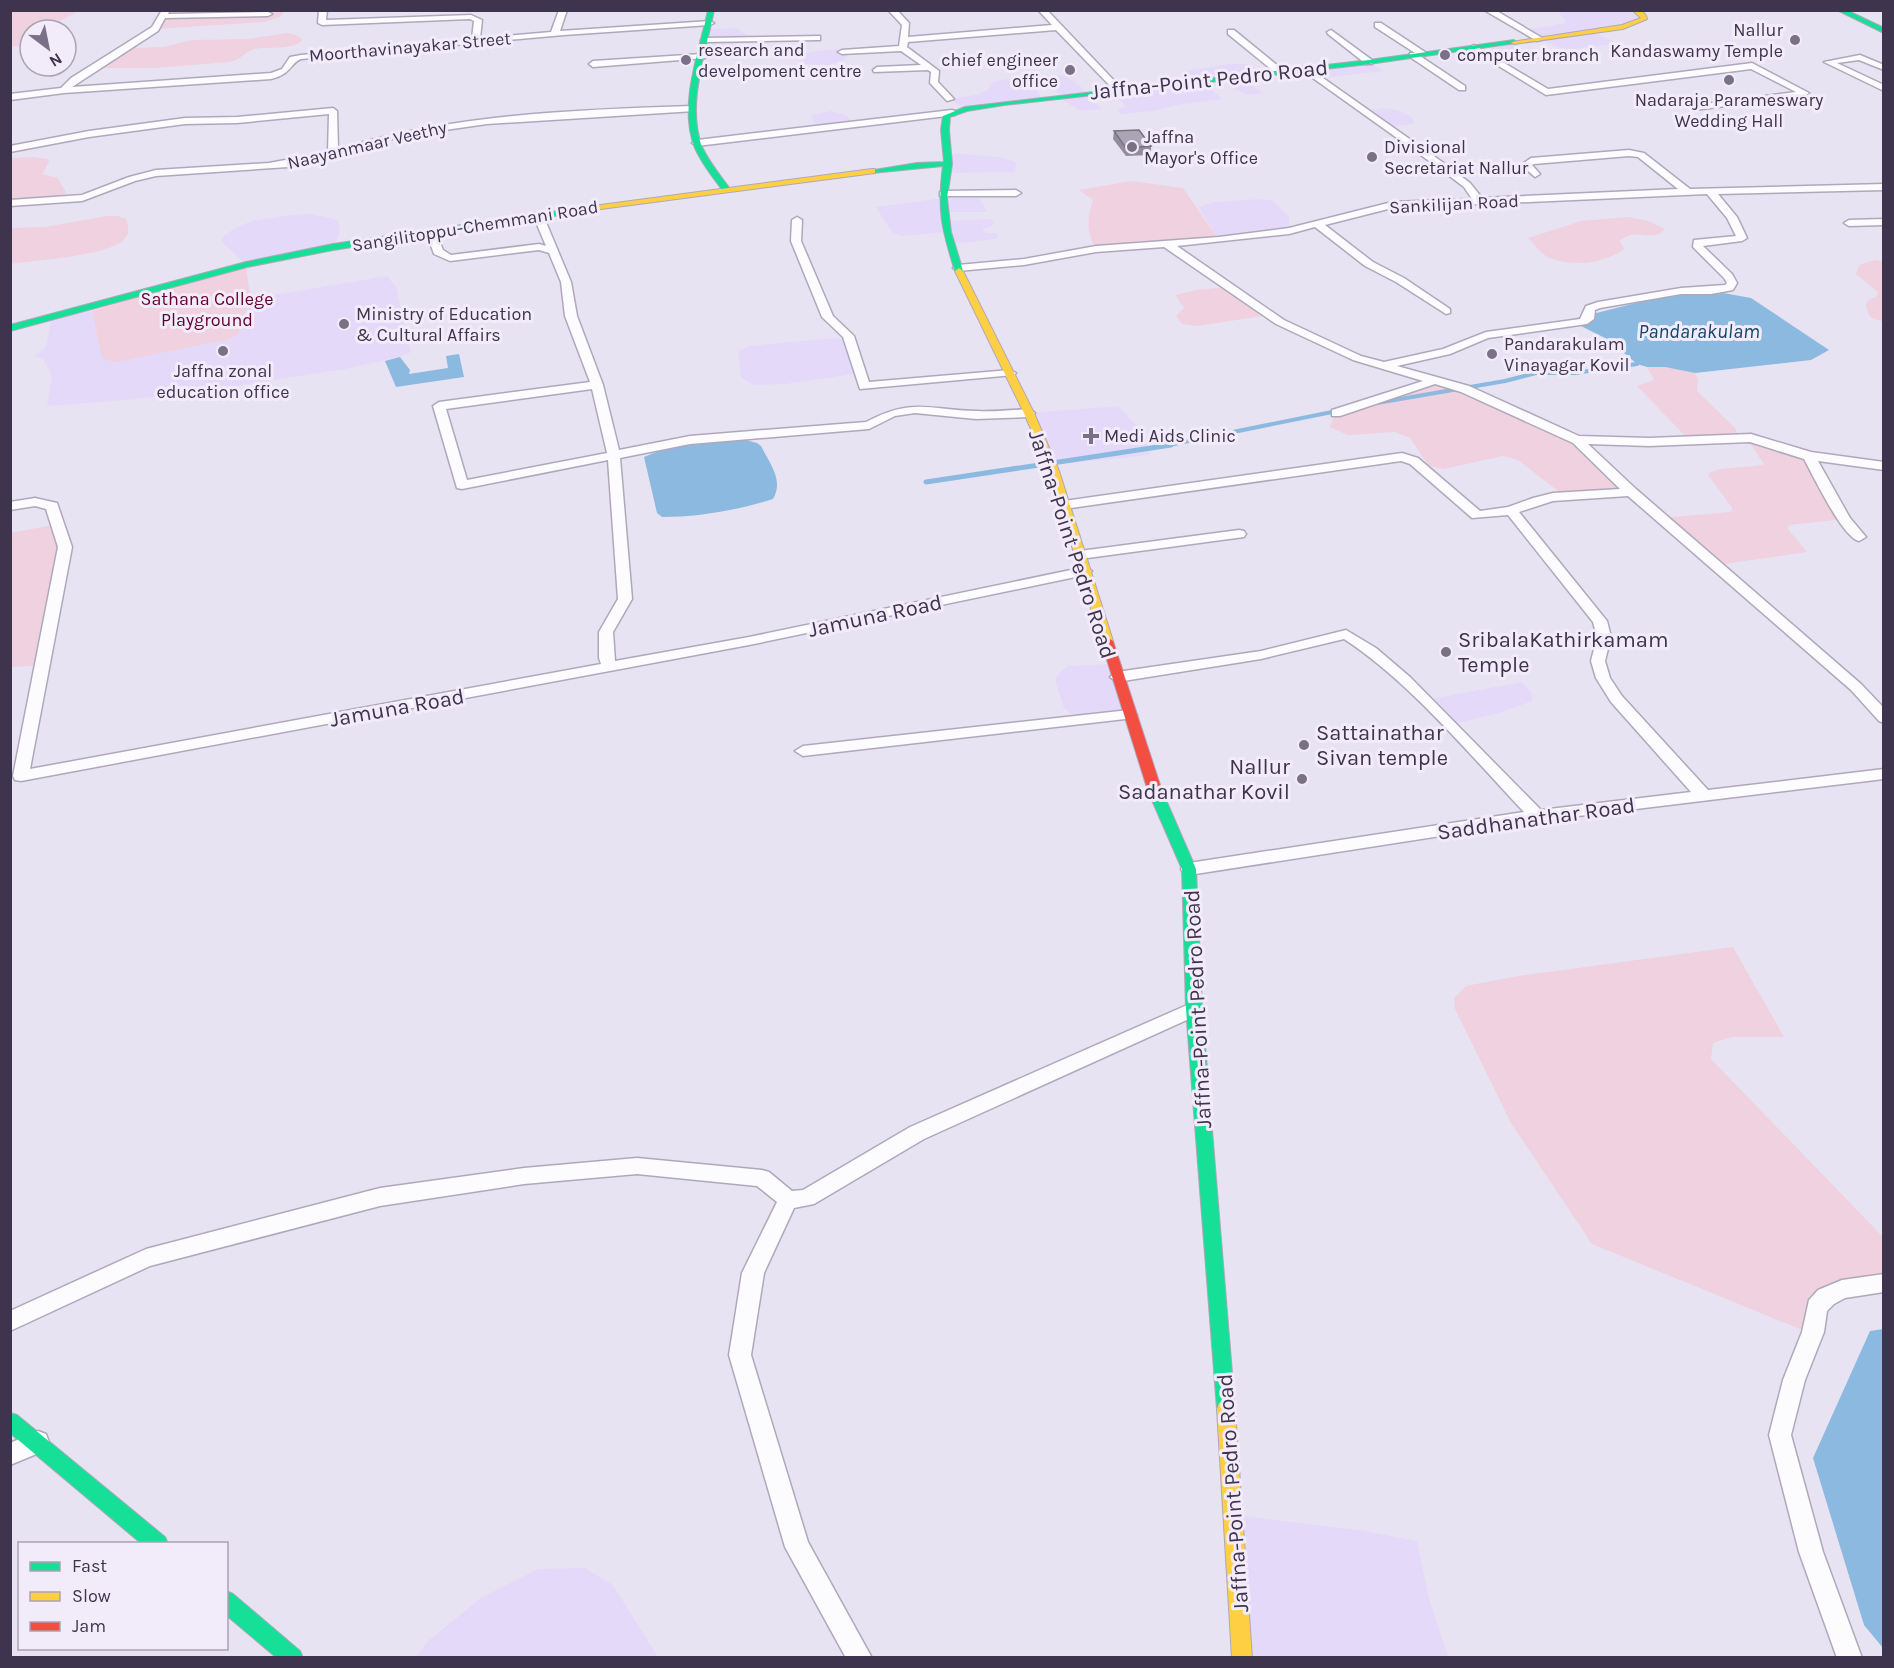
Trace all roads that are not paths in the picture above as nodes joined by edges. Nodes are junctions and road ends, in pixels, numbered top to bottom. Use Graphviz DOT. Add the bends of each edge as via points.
graph roads {
  1 [pos="323,10"];
  2 [pos="563,10"];
  3 [pos="892,10"];
  4 [pos="1042,10"];
  5 [pos="1488,10"];
  6 [pos="1635,10"];
  7 [pos="1840,10"];
  8 [pos="164,13"];
  9 [pos="268,14"];
  10 [pos="710,17"];
  11 [pos="1378,25"];
  12 [pos="1059,27"];
  13 [pos="1880,28"];
  14 [pos="1231,32"];
  15 [pos="1331,32"];
  16 [pos="555,33"];
  17 [pos="817,38"];
  18 [pos="1540,39"];
  19 [pos="705,40"];
  20 [pos="476,41"];
  21 [pos="903,44"];
  22 [pos="1474,47"];
  23 [pos="842,52"];
  24 [pos="1417,54"];
  25 [pos="702,56"];
  26 [pos="1369,62"];
  27 [pos="593,64"];
  28 [pos="931,67"];
  29 [pos="1884,68"];
  30 [pos="1306,69"];
  31 [pos="876,70"];
  32 [pos="1280,72"];
  33 [pos="1462,88"];
  34 [pos="1884,89"];
  35 [pos="64,90"];
  36 [pos="1119,90"];
  37 [pos="10,98"];
  38 [pos="951,106"];
  39 [pos="1697,108"];
  40 [pos="692,109"];
  41 [pos="697,143"];
  42 [pos="10,149"];
  43 [pos="333,153"];
  44 [pos="948,164"];
  45 [pos="1535,174"];
  46 [pos="1884,187"];
  47 [pos="726,189"];
  48 [pos="1710,191"];
  49 [pos="1016,193"];
  50 [pos="1689,193"];
  51 [pos="943,194"];
  52 [pos="1478,200"];
  53 [pos="10,203"];
  54 [pos="538,215"];
  55 [pos="797,220"];
  56 [pos="1884,222"];
  57 [pos="1316,223"];
  58 [pos="1849,223"];
  59 [pos="431,232"];
  60 [pos="1166,243"];
  61 [pos="555,251"];
  62 [pos="958,268"];
  63 [pos="1446,311"];
  64 [pos="10,328"];
  65 [pos="1381,366"];
  66 [pos="1010,373"];
  67 [pos="1433,381"];
  68 [pos="597,385"];
  69 [pos="1029,413"];
  70 [pos="1336,413"];
  71 [pos="1577,440"];
  72 [pos="1809,456"];
  73 [pos="614,457"];
  74 [pos="1884,466"];
  75 [pos="1631,492"];
  76 [pos="1064,505"];
  77 [pos="10,506"];
  78 [pos="1511,511"];
  79 [pos="1239,534"];
  80 [pos="1859,537"];
  81 [pos="1080,555"];
  82 [pos="1085,571"];
  83 [pos="610,667"];
  84 [pos="1117,677"];
  85 [pos="1129,716"];
  86 [pos="1884,718"];
  87 [pos="803,751"];
  88 [pos="1884,774"];
  89 [pos="1704,796"];
  90 [pos="1537,816"];
  91 [pos="1189,869"];
  92 [pos="1194,1009"];
  93 [pos="788,1200"];
  94 [pos="1884,1283"];
  95 [pos="10,1322"];
  96 [pos="10,1421"];
  97 [pos="38,1442"];
  98 [pos="10,1455"];
  99 [pos="156,1542"];
  100 [pos="228,1603"];
  101 [pos="293,1658"];
  102 [pos="860,1658"];
  103 [pos="1242,1658"];
  104 [pos="1850,1658"];
  1 -- 20 [label="street" via="322,23 328,24 471,17 478,20"];
  2 -- 16 [label="street"];
  3 -- 21 [label="street" via="906,25"];
  4 -- 12 [label="street"];
  5 -- 18 [label="street"];
  6 -- 18 [label="main road, Jaffna-Point Pedro Road" via="1644,19 1632,25"];
  7 -- 13 [label="main road"];
  8 -- 9 [label="street"];
  8 -- 35 [label="street" via="154,29"];
  10 -- 16 [label="street, Moorthavinayakar Street"];
  10 -- 19 [label="main road"];
  11 -- 24 [label="street"];
  12 -- 21 [label="street"];
  12 -- 36 [label="street"];
  14 -- 32 [label="street"];
  15 -- 26 [label="street"];
  16 -- 20 [label="street, Moorthavinayakar Street"];
  17 -- 19 [label="street"];
  18 -- 22 [label="main road, Jaffna-Point Pedro Road"];
  19 -- 25 [label="main road"];
  20 -- 35 [label="street, Moorthavinayakar Street" via="301,57 293,59 281,74 248,78"];
  21 -- 23 [label="street"];
  21 -- 28 [label="street"];
  22 -- 24 [label="main road, Jaffna-Point Pedro Road"];
  22 -- 39 [label="street" via="1546,92 1752,66 1805,93"];
  24 -- 26 [label="main road, Jaffna-Point Pedro Road"];
  24 -- 33 [label="street"];
  25 -- 27 [label="street"];
  25 -- 40 [label="main road"];
  26 -- 30 [label="main road, Jaffna-Point Pedro Road"];
  28 -- 31 [label="street"];
  28 -- 38 [label="street" via="935,71 934,83"];
  29 -- 34 [label="street" via="1860,57 1828,62"];
  30 -- 32 [label="main road, Jaffna-Point Pedro Road"];
  30 -- 52 [label="street" via="1467,185"];
  32 -- 36 [label="main road, Jaffna-Point Pedro Road"];
  35 -- 37 [label="street, Moorthavinayakar Street"];
  36 -- 38 [label="main road, Jaffna-Point Pedro Road"];
  38 -- 41 [label="street"];
  38 -- 44 [label="main road, Jaffna-Point Pedro Road" via="945,130"];
  40 -- 41 [label="main road"];
  40 -- 43 [label="street, Naayanmaar Veethy" via="459,124 396,135"];
  41 -- 47 [label="main road"];
  42 -- 43 [label="street" via="185,121 333,111"];
  43 -- 53 [label="street, Naayanmaar Veethy" via="278,165 139,176 91,196"];
  44 -- 47 [label="main road, Sangilitoppu-Chemmani Road"];
  44 -- 51 [label="main road, Jaffna-Point Pedro Road"];
  45 -- 50 [label="street" via="1526,165 1531,161 1629,153 1641,155"];
  46 -- 48 [label="street, Sankilijan Road"];
  47 -- 54 [label="main road, Sangilitoppu-Chemmani Road"];
  48 -- 50 [label="street, Sankilijan Road"];
  48 -- 65 [label="street" via="1732,217 1742,238 1698,242 1698,247 1728,276 1732,283 1729,288 1598,304 1590,308 1588,319 1583,322 1486,335 1446,352"];
  49 -- 51 [label="street"];
  50 -- 52 [label="street, Sankilijan Road"];
  51 -- 62 [label="main road, Jaffna-Point Pedro Road" via="947,232"];
  52 -- 57 [label="street, Sankilijan Road" via="1392,205"];
  54 -- 59 [label="main road, Sangilitoppu-Chemmani Road"];
  54 -- 61 [label="street"];
  55 -- 66 [label="street" via="796,241 800,251 828,317 848,336 864,386"];
  56 -- 58 [label="street"];
  57 -- 60 [label="street, Sankilijan Road" via="1289,231"];
  57 -- 63 [label="street" via="1369,264"];
  59 -- 61 [label="street" via="438,252 450,258 539,247"];
  59 -- 64 [label="main road, Sangilitoppu-Chemmani Road" via="280,257"];
  60 -- 62 [label="street, Sankilijan Road"];
  60 -- 65 [label="street" via="1280,322"];
  61 -- 68 [label="street" via="566,282 571,316"];
  62 -- 66 [label="main road, Jaffna-Point Pedro Road"];
  65 -- 67 [label="street"];
  66 -- 69 [label="main road, Jaffna-Point Pedro Road"];
  67 -- 70 [label="street"];
  67 -- 71 [label="street" via="1466,390"];
  68 -- 73 [label="street"];
  68 -- 73 [label="street" via="439,406 462,485"];
  69 -- 73 [label="street" via="976,415 915,409 892,413 869,425 690,440"];
  69 -- 76 [label="main road, Jaffna-Point Pedro Road"];
  71 -- 72 [label="street" via="1751,438"];
  71 -- 75 [label="street"];
  72 -- 74 [label="street"];
  72 -- 80 [label="street" via="1844,519"];
  73 -- 83 [label="street" via="625,599 606,632"];
  75 -- 78 [label="street" via="1522,503"];
  75 -- 86 [label="street" via="1856,687"];
  76 -- 78 [label="street" via="1402,457 1414,461 1477,515"];
  76 -- 81 [label="main road, Jaffna-Point Pedro Road"];
  77 -- 83 [label="street, Jamuna Road" via="35,502 51,506 65,547 21,776"];
  78 -- 89 [label="street" via="1600,621 1604,637 1598,661 1616,699"];
  79 -- 81 [label="street"];
  81 -- 82 [label="main road, Jaffna-Point Pedro Road"];
  82 -- 83 [label="street, Jamuna Road"];
  82 -- 84 [label="main road, Jaffna-Point Pedro Road"];
  84 -- 85 [label="main road, Jaffna-Point Pedro Road"];
  84 -- 90 [label="street" via="1261,655 1346,634 1369,648 1405,680"];
  85 -- 87 [label="street"];
  85 -- 91 [label="main road, Jaffna-Point Pedro Road" via="1148,775"];
  88 -- 89 [label="street, Saddhanathar Road"];
  89 -- 90 [label="street, Saddhanathar Road"];
  90 -- 91 [label="street, Saddhanathar Road"];
  91 -- 92 [label="main road, Jaffna-Point Pedro Road"];
  92 -- 93 [label="street" via="916,1133 807,1198"];
  92 -- 103 [label="main road, Jaffna-Point Pedro Road" via="1221,1326"];
  93 -- 95 [label="street" via="762,1178 637,1166 524,1176 380,1197 146,1258"];
  93 -- 102 [label="street" via="753,1273 740,1355 797,1547"];
  94 -- 104 [label="street" via="1842,1289 1817,1307 1813,1332 1794,1380 1780,1435 1810,1552"];
  96 -- 97 [label="main road"];
  97 -- 98 [label="street"];
  97 -- 99 [label="main road"];
  100 -- 101 [label="main road"];
}
